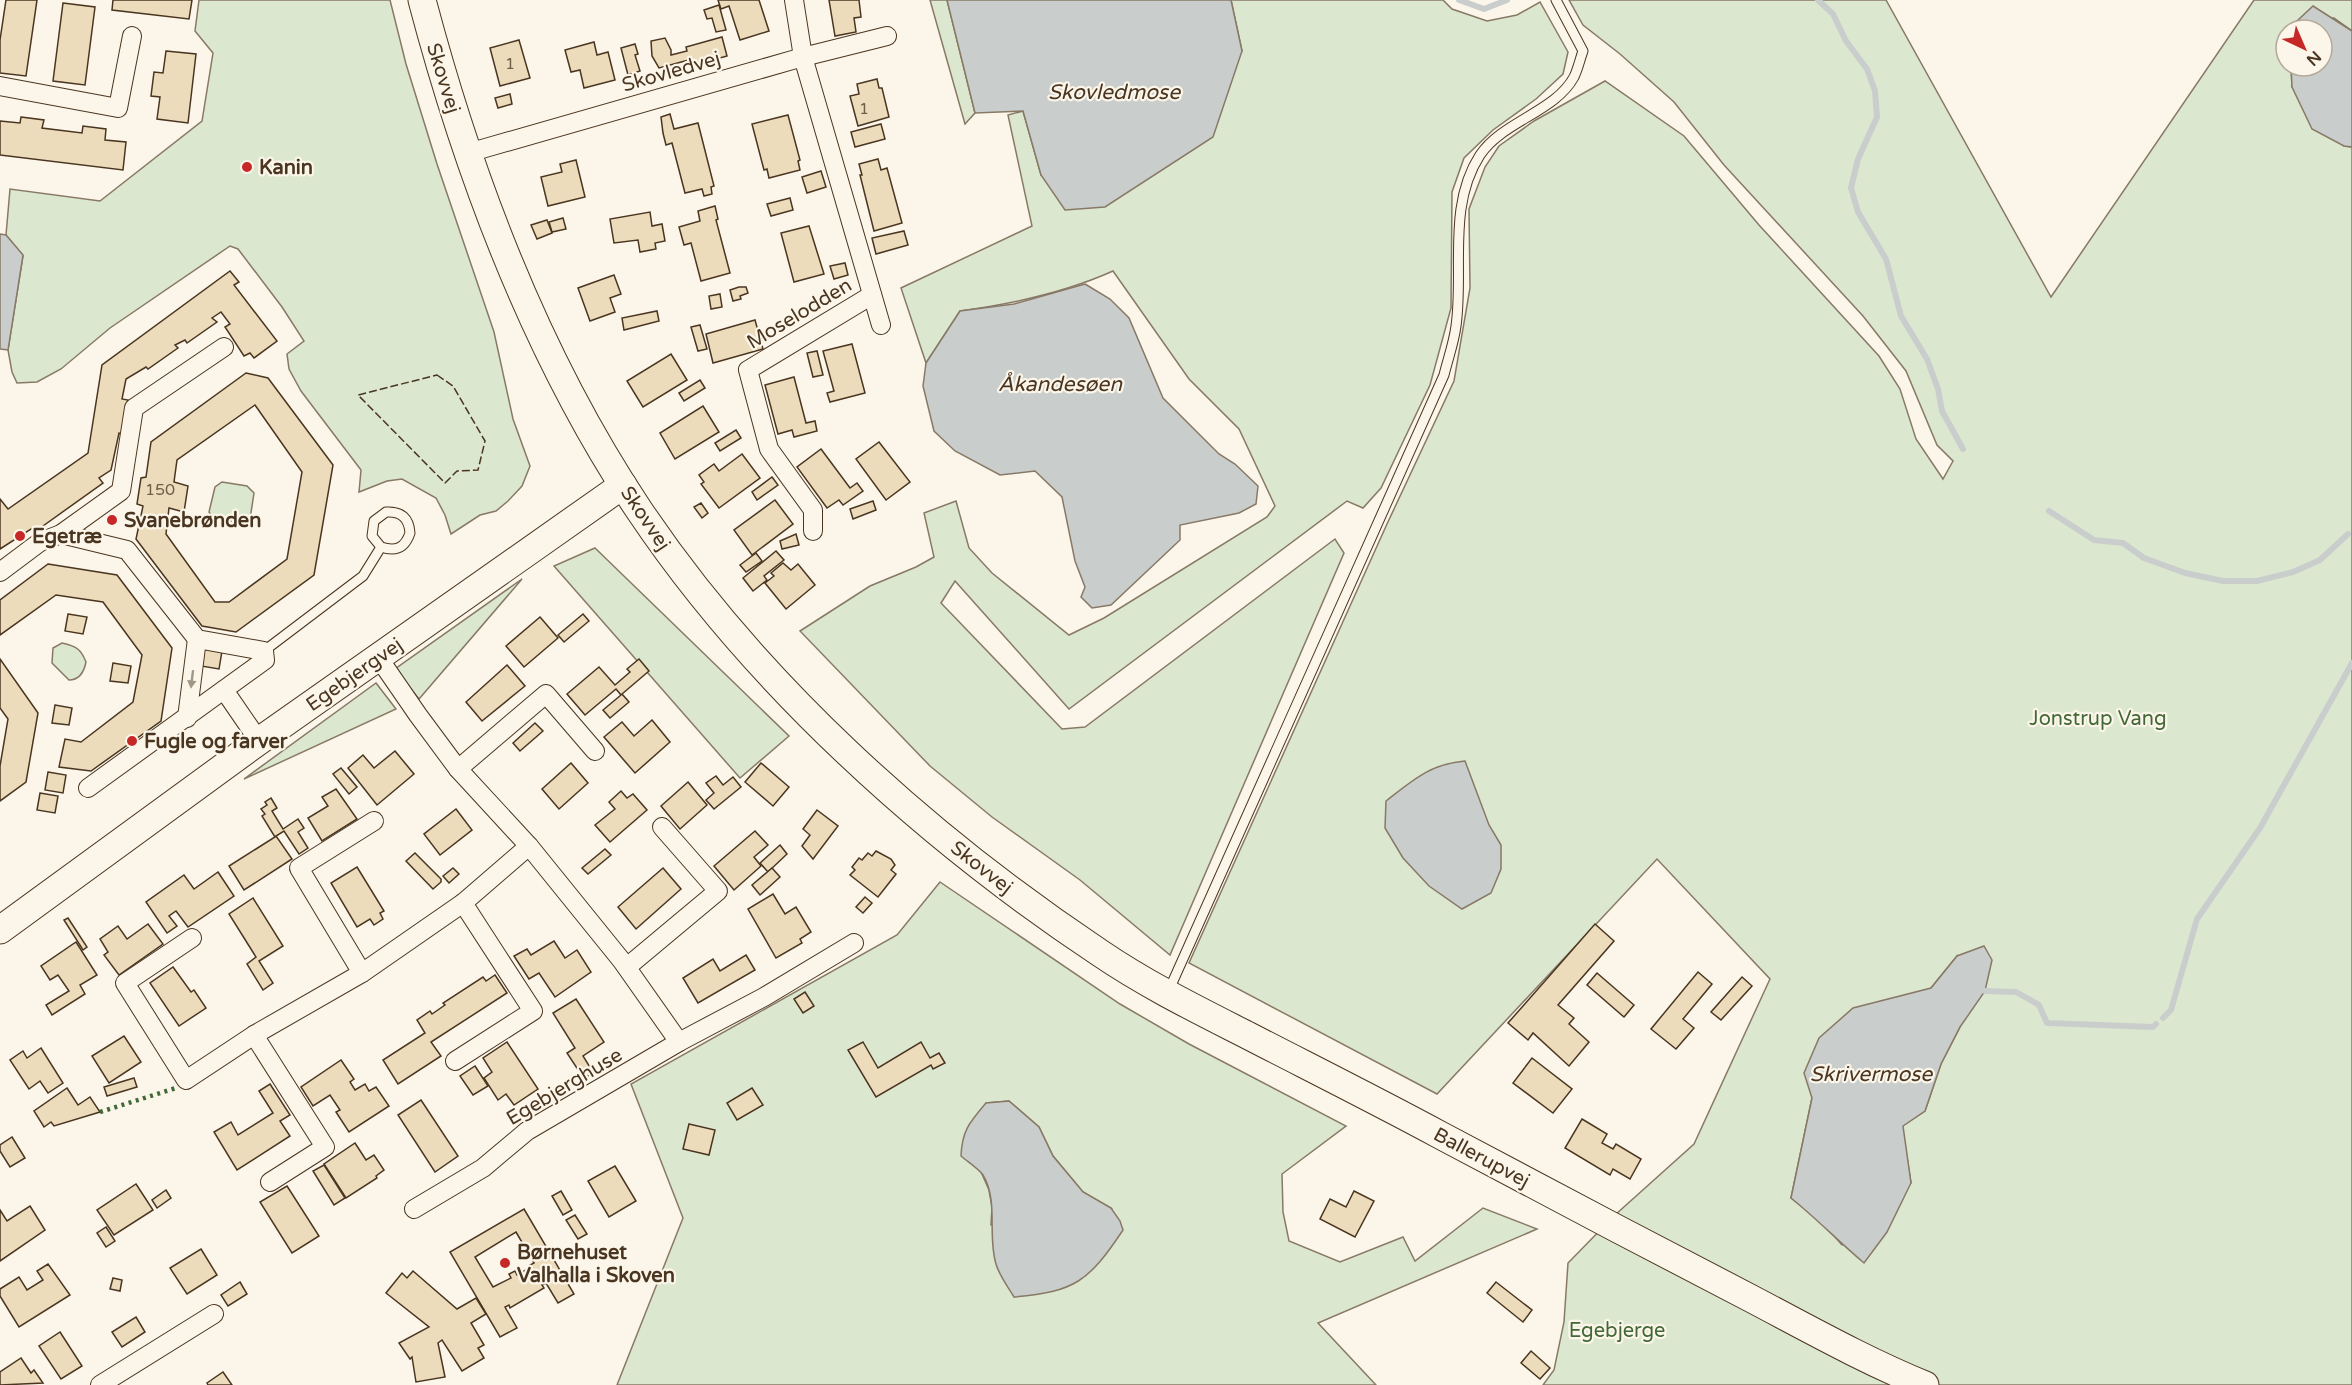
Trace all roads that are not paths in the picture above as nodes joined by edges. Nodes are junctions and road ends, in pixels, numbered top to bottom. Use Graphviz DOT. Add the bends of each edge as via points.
graph roads {
  1 [pos="422,0"];
  2 [pos="794,0"];
  3 [pos="1556,0"];
  4 [pos="132,36"];
  5 [pos="887,36"];
  6 [pos="803,57"];
  7 [pos="0,86"];
  8 [pos="468,153"];
  9 [pos="872,295"];
  10 [pos="881,325"];
  11 [pos="224,347"];
  12 [pos="623,485"];
  13 [pos="813,531"];
  14 [pos="61,534"];
  15 [pos="381,548"];
  16 [pos="0,572"];
  17 [pos="197,639"];
  18 [pos="264,651"];
  19 [pos="378,657"];
  20 [pos="224,690"];
  21 [pos="187,718"];
  22 [pos="259,741"];
  23 [pos="595,751"];
  24 [pos="458,769"];
  25 [pos="88,788"];
  26 [pos="374,821"];
  27 [pos="662,827"];
  28 [pos="529,846"];
  29 [pos="463,903"];
  30 [pos="1047,916"];
  31 [pos="0,930"];
  32 [pos="192,938"];
  33 [pos="854,943"];
  34 [pos="627,967"];
  35 [pos="362,973"];
  36 [pos="1167,994"];
  37 [pos="254,1035"];
  38 [pos="679,1042"];
  39 [pos="455,1061"];
  40 [pos="270,1182"];
  41 [pos="414,1209"];
  42 [pos="214,1314"];
  43 [pos="100,1385"];
  44 [pos="1925,1385"];
  1 -- 8 [label="street, Skovvej"];
  2 -- 6 [label="street, Moselodden"];
  3 -- 36 [label="lane" via="1583,51 1574,77 1559,94 1499,134 1480,155 1469,176 1461,204 1456,326 1444,375"];
  4 -- 7 [label="street" via="118,108"];
  5 -- 6 [label="street, Skovledvej"];
  6 -- 8 [label="street, Skovledvej"];
  6 -- 9 [label="street, Moselodden"];
  8 -- 12 [label="street, Skovvej" via="505,253 556,365"];
  9 -- 10 [label="street, Moselodden"];
  9 -- 13 [label="street, Moselodden" via="748,370 769,449 813,510"];
  11 -- 14 [label="street" via="134,408 121,491"];
  12 -- 19 [label="street, Egebjergvej"];
  12 -- 30 [label="street, Skovvej" via="673,559 775,678 874,777 958,849"];
  14 -- 16 [label="street" via="40,542"];
  14 -- 17 [label="street" via="127,550"];
  15 -- 15 [label="lane" via="396,550 408,540 410,526 401,514 386,512 374,521 372,536"];
  15 -- 18 [label="lane" via="363,576"];
  17 -- 18 [label="street"];
  17 -- 21 [label="street, one-way"];
  18 -- 20 [label="street" via="265,660"];
  19 -- 22 [label="street, Egebjergvej"];
  19 -- 24 [label="street"];
  20 -- 21 [label="street"];
  20 -- 22 [label="street"];
  21 -- 25 [label="street"];
  22 -- 31 [label="street, Egebjergvej"];
  23 -- 24 [label="street" via="546,693"];
  24 -- 28 [label="street"];
  26 -- 35 [label="street" via="298,868"];
  27 -- 34 [label="street" via="717,891"];
  28 -- 29 [label="street"];
  28 -- 34 [label="street"];
  29 -- 35 [label="street"];
  29 -- 39 [label="street" via="532,1011"];
  30 -- 36 [label="street, Ballerupvej"];
  32 -- 37 [label="street" via="125,983 180,1071 186,1080"];
  33 -- 38 [label="street, Egebjerghuse"];
  34 -- 38 [label="street"];
  35 -- 37 [label="street"];
  36 -- 44 [label="street, Ballerupvej" via="1801,1325"];
  37 -- 40 [label="street" via="325,1147"];
  38 -- 41 [label="street, Egebjerghuse" via="527,1131 483,1168"];
  42 -- 43 [label="street"];
}
